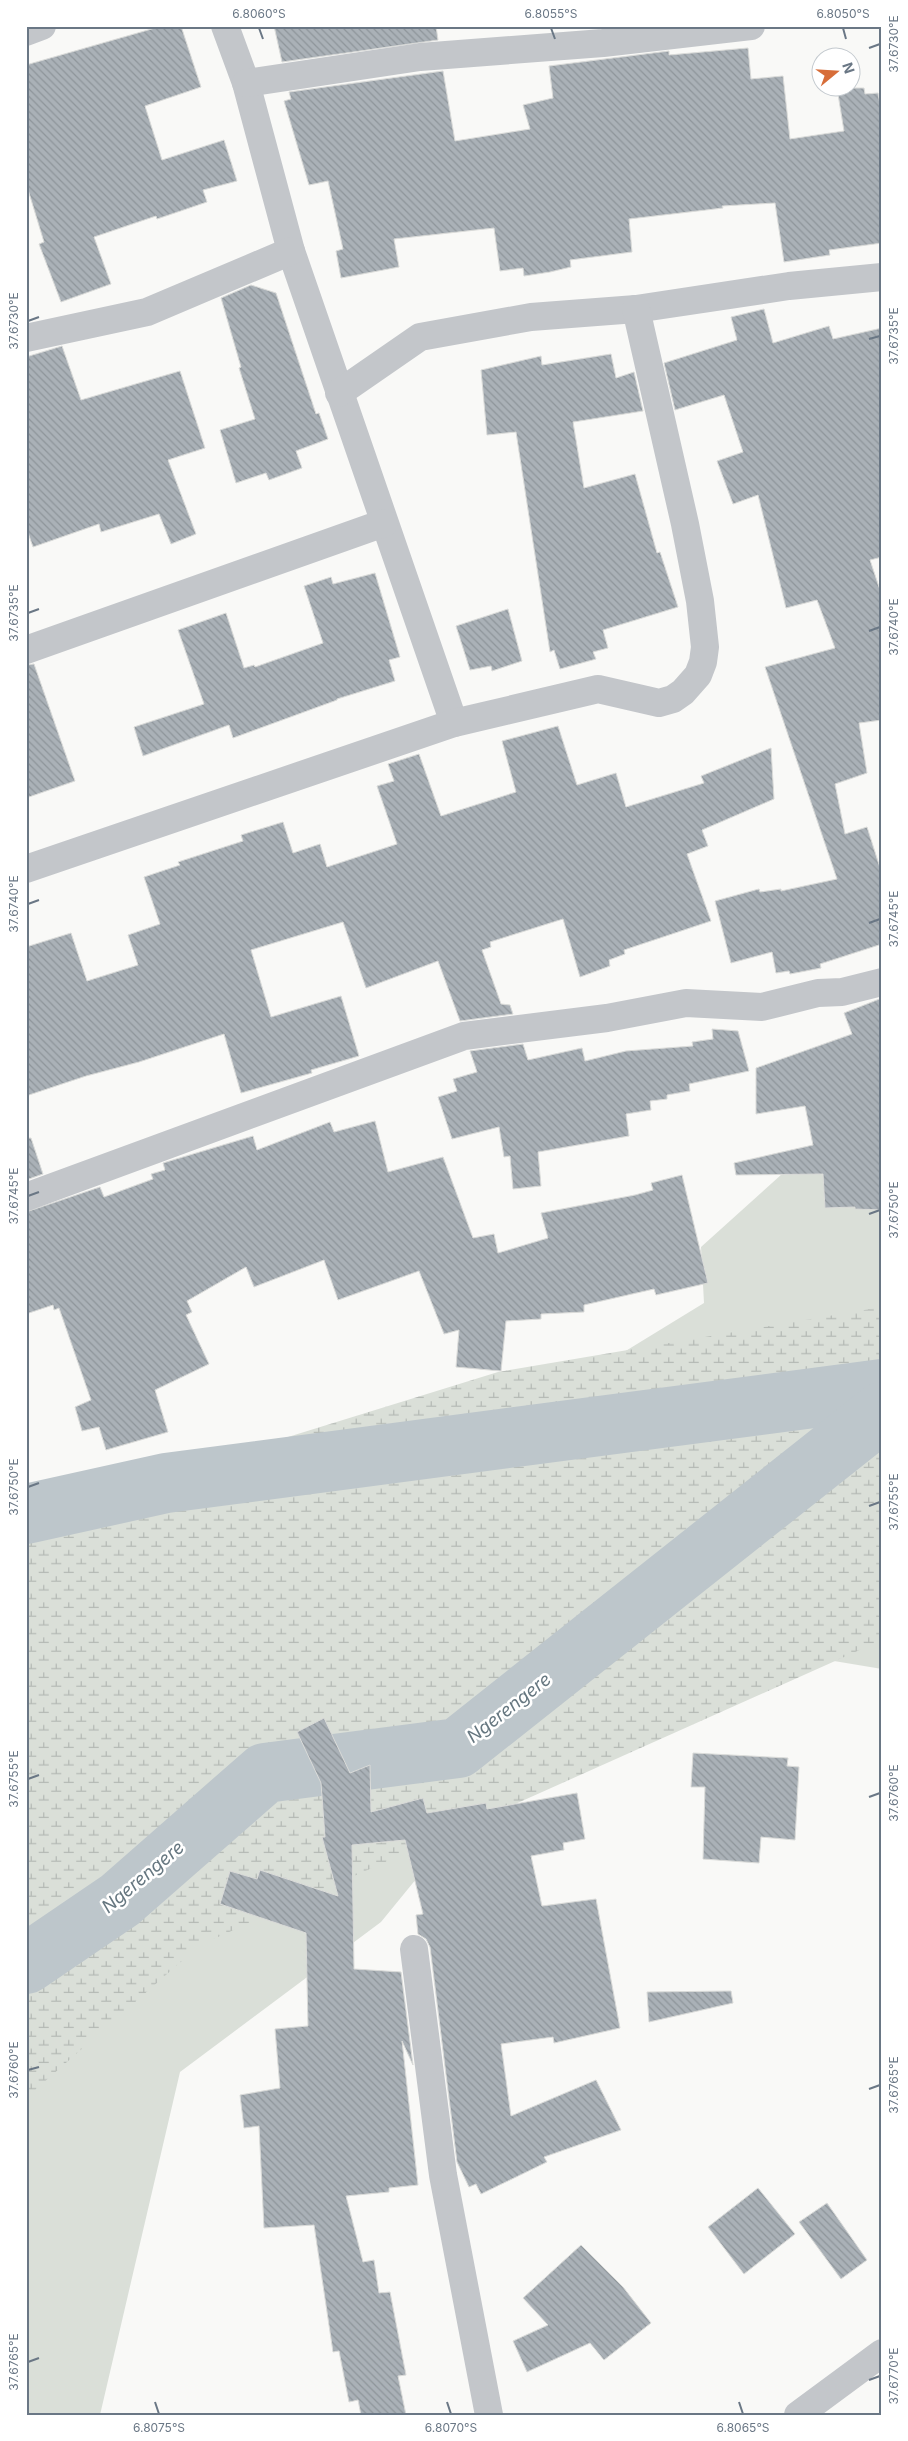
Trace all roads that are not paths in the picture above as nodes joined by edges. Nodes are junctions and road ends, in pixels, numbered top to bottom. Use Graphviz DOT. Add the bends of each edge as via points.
graph roads {
  1 [pos="42,26"];
  2 [pos="225,26"];
  3 [pos="751,26"];
  4 [pos="26,32"];
  5 [pos="246,83"];
  6 [pos="291,251"];
  7 [pos="882,277"];
  8 [pos="636,309"];
  9 [pos="26,338"];
  10 [pos="339,393"];
  11 [pos="384,522"];
  12 [pos="26,650"];
  13 [pos="454,723"];
  14 [pos="26,868"];
  15 [pos="882,982"];
  16 [pos="26,1197"];
  17 [pos="414,1949"];
  18 [pos="882,2353"];
  19 [pos="489,2415"];
  20 [pos="798,2415"];
  1 -- 4 [label="street"];
  2 -- 5 [label="street"];
  3 -- 5 [label="street" via="603,43 420,57"];
  5 -- 6 [label="street"];
  6 -- 9 [label="street" via="147,312"];
  6 -- 10 [label="street"];
  7 -- 8 [label="street" via="789,286"];
  8 -- 10 [label="street" via="530,317 420,337"];
  8 -- 13 [label="street" via="700,601 705,647 698,675 683,692 660,703 598,689"];
  10 -- 11 [label="street"];
  11 -- 12 [label="street"];
  11 -- 13 [label="street"];
  13 -- 14 [label="street"];
  15 -- 16 [label="street" via="762,1007 686,1003 607,1018 464,1036"];
  17 -- 19 [label="street" via="443,2175"];
  18 -- 20 [label="street"];
}
